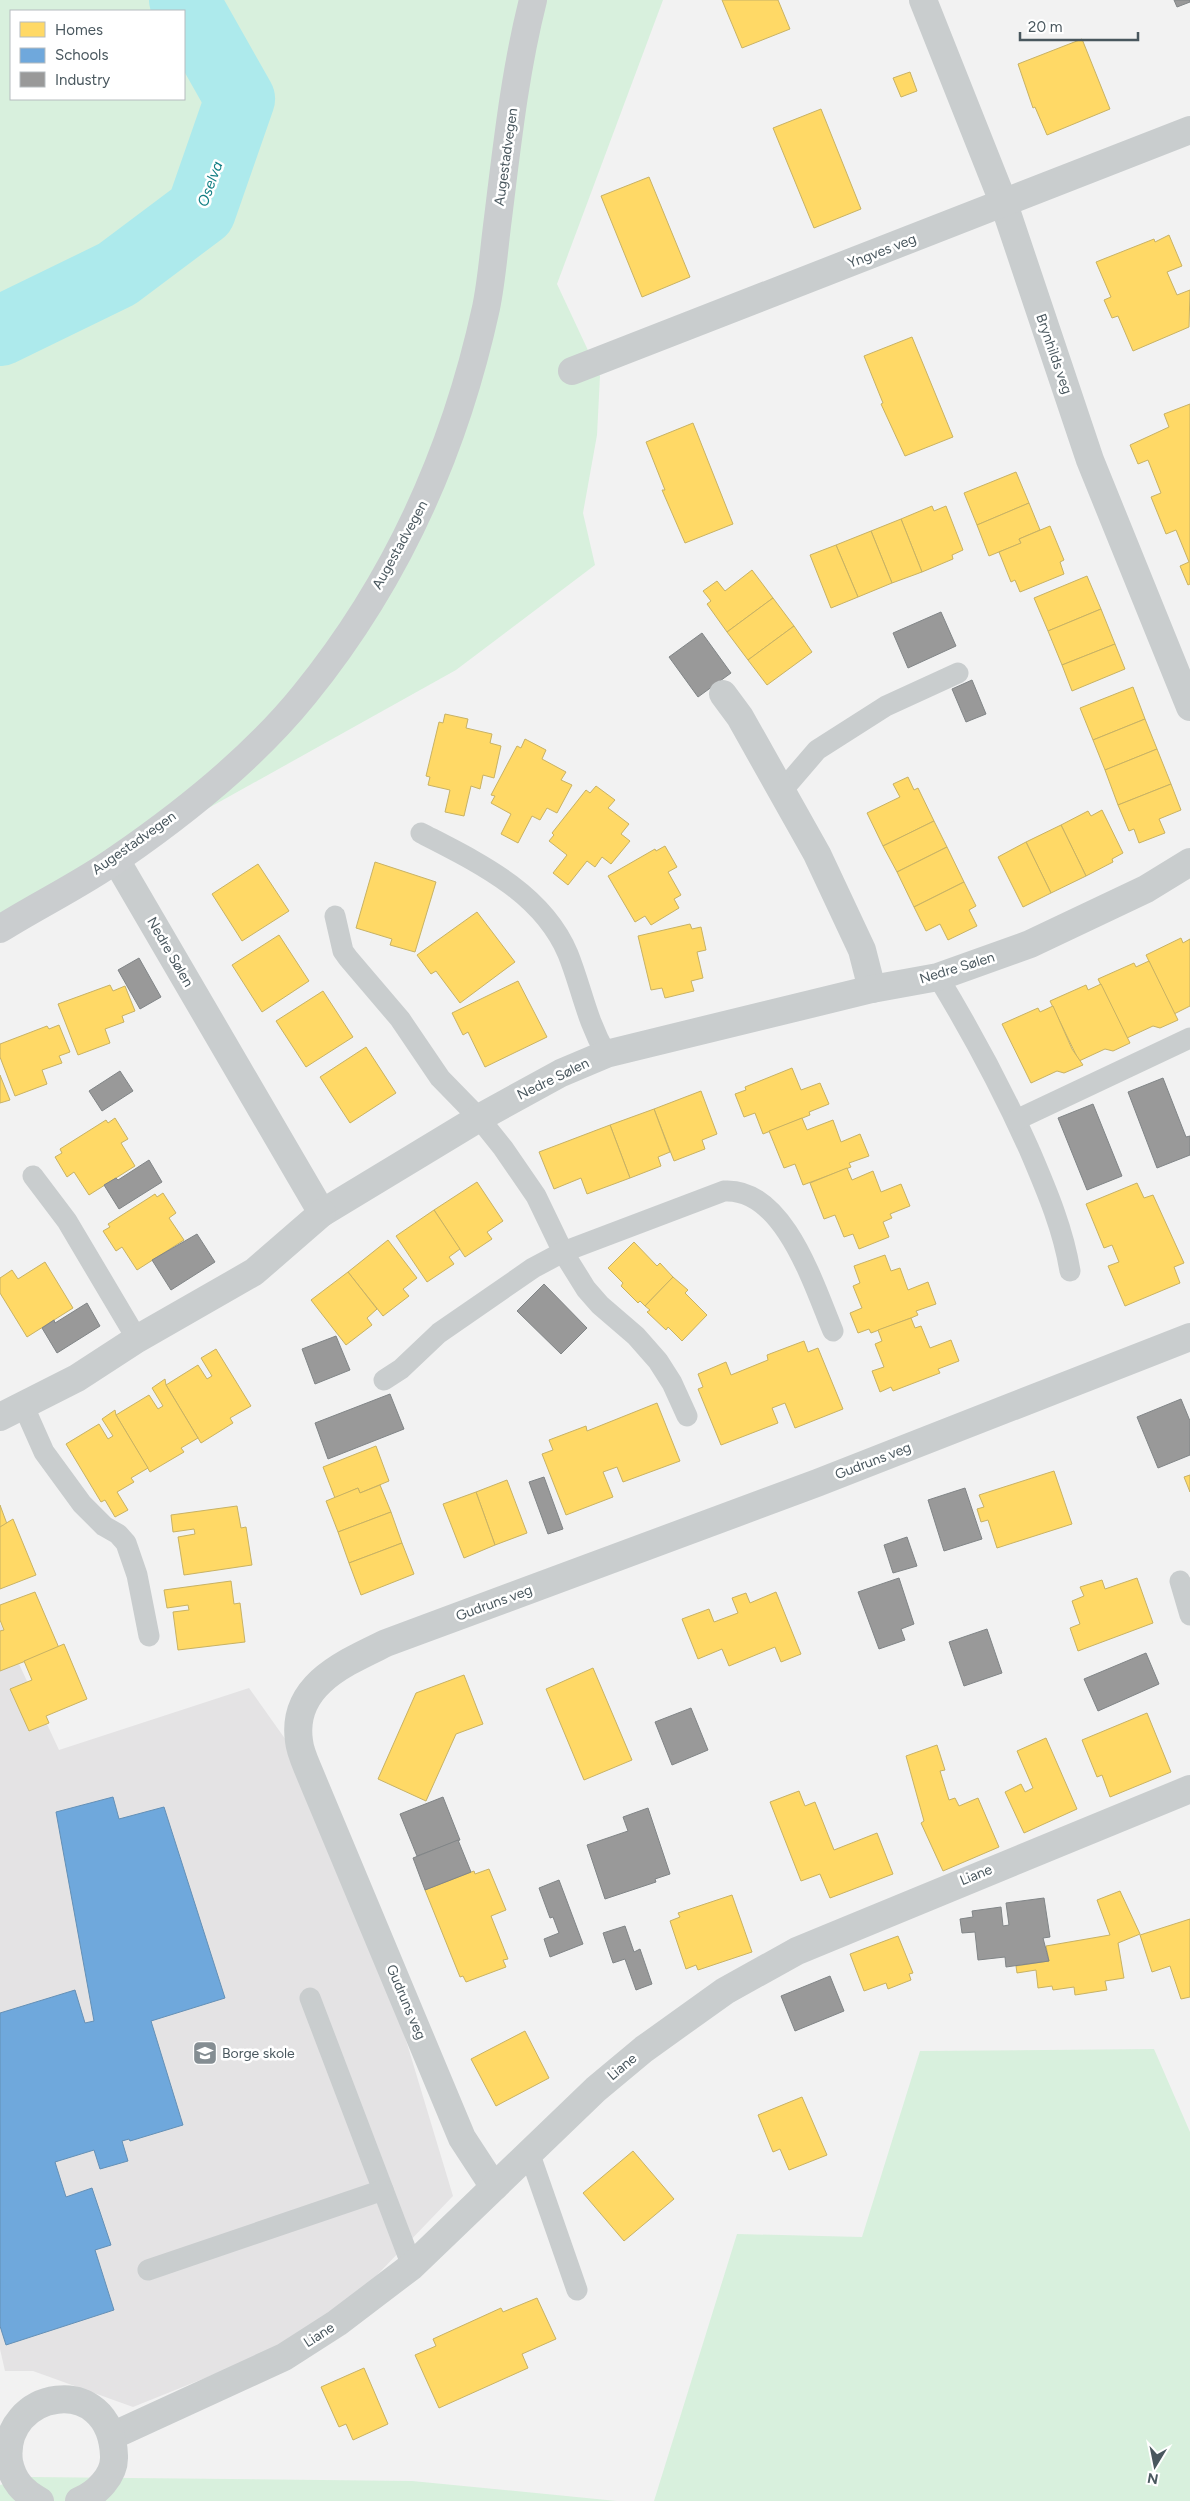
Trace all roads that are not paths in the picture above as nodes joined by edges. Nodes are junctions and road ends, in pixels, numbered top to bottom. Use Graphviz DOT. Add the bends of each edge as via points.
graph roads {
  1 [pos="533,0"];
  2 [pos="923,0"];
  3 [pos="1190,130"];
  4 [pos="1004,204"];
  5 [pos="572,371"];
  6 [pos="958,673"];
  7 [pos="723,694"];
  8 [pos="1190,707"];
  9 [pos="781,792"];
  10 [pos="421,833"];
  11 [pos="116,860"];
  12 [pos="1190,862"];
  13 [pos="335,916"];
  14 [pos="0,929"];
  15 [pos="938,977"];
  16 [pos="872,989"];
  17 [pos="1190,1038"];
  18 [pos="606,1054"];
  19 [pos="479,1118"];
  20 [pos="1016,1120"];
  21 [pos="34,1176"];
  22 [pos="322,1213"];
  23 [pos="563,1252"];
  24 [pos="1070,1271"];
  25 [pos="833,1331"];
  26 [pos="1190,1337"];
  27 [pos="137,1339"];
  28 [pos="384,1380"];
  29 [pos="12,1412"];
  30 [pos="687,1416"];
  31 [pos="1180,1581"];
  32 [pos="1190,1615"];
  33 [pos="149,1636"];
  34 [pos="1190,1788"];
  35 [pos="310,1998"];
  36 [pos="530,2155"];
  37 [pos="494,2187"];
  38 [pos="383,2190"];
  39 [pos="412,2266"];
  40 [pos="148,2270"];
  41 [pos="577,2290"];
  42 [pos="112,2436"];
  43 [pos="4,2442"];
  44 [pos="6,2478"];
  45 [pos="40,2501"];
  46 [pos="79,2501"];
  1 -- 11 [label="main road, Augestadvegen" via="517,78 487,305 449,439 409,535 335,654 270,733 223,776"];
  2 -- 4 [label="street, Brynhilds veg"];
  3 -- 4 [label="street, Yngves veg"];
  4 -- 5 [label="street, Yngves veg"];
  4 -- 8 [label="street, Brynhilds veg" via="1090,460"];
  6 -- 9 [label="lane" via="886,706 817,750"];
  7 -- 9 [label="street" via="740,717"];
  9 -- 16 [label="street" via="843,906 862,950"];
  10 -- 18 [label="lane" via="508,881 531,902 556,932 568,954 592,1029"];
  11 -- 14 [label="main road, Augestadvegen"];
  11 -- 22 [label="street, Nedre Sølen"];
  12 -- 15 [label="street, Nedre Sølen" via="1146,889 1030,944"];
  13 -- 19 [label="lane" via="343,951 400,1019 440,1078"];
  15 -- 16 [label="street, Nedre Sølen"];
  15 -- 20 [label="lane" via="970,1030"];
  16 -- 18 [label="street, Nedre Sølen"];
  17 -- 20 [label="lane"];
  18 -- 19 [label="street, Nedre Sølen" via="561,1073"];
  19 -- 22 [label="street, Nedre Sølen"];
  19 -- 23 [label="lane" via="536,1196"];
  20 -- 24 [label="lane" via="1050,1196"];
  21 -- 27 [label="lane" via="67,1221"];
  22 -- 27 [label="street" via="254,1272"];
  23 -- 25 [label="lane" via="724,1191 749,1194 764,1204 794,1244"];
  23 -- 28 [label="lane" via="480,1303"];
  23 -- 30 [label="lane" via="586,1289 658,1361"];
  26 -- 37 [label="street, Gudruns veg" via="817,1483 386,1643 344,1663 308,1694 300,1715 299,1741 310,1774 462,2138"];
  27 -- 29 [label="street" via="77,1378"];
  29 -- 33 [label="lane" via="82,1504 126,1543 138,1575"];
  31 -- 32 [label="lane"];
  34 -- 36 [label="street, Liane" via="805,1947 732,1986 644,2048 596,2089"];
  35 -- 38 [label="lane"];
  36 -- 37 [label="street, Liane"];
  36 -- 41 [label="lane"];
  37 -- 39 [label="street, Liane"];
  38 -- 39 [label="lane"];
  38 -- 40 [label="lane"];
  39 -- 42 [label="street, Liane" via="338,2323 284,2357"];
  42 -- 43 [label="street" via="100,2414 78,2400 53,2398 29,2407"];
  42 -- 46 [label="street" via="114,2459 106,2481 90,2496"];
  43 -- 44 [label="street"];
  44 -- 45 [label="street"];
}
